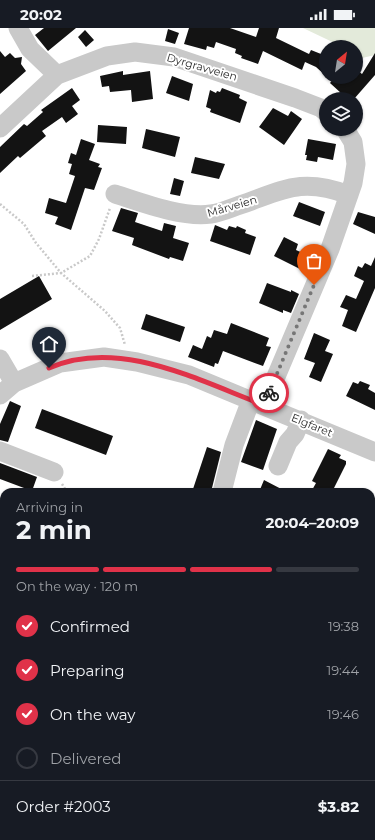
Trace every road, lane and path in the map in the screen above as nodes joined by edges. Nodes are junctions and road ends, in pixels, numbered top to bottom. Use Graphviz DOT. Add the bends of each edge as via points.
graph roads {
  1 [pos="18,28"];
  2 [pos="56,75"];
  3 [pos="319,107"];
  4 [pos="0,128"];
  5 [pos="349,136"];
  6 [pos="116,194"];
  7 [pos="349,196"];
  8 [pos="0,204"];
  9 [pos="60,273"];
  10 [pos="32,276"];
  11 [pos="0,359"];
  12 [pos="125,360"];
  13 [pos="14,383"];
  14 [pos="0,395"];
  15 [pos="258,402"];
  16 [pos="301,420"];
  17 [pos="0,451"];
  18 [pos="375,452"];
  19 [pos="278,466"];
  20 [pos="54,472"];
  21 [pos="223,488"];
  1 -- 2 [label="street" via="30,49"];
  2 -- 3 [label="street, Dyrgravveien" via="107,56 135,52 174,57"];
  2 -- 4 [label="street, Dyrgravveien"];
  5 -- 7 [label="street" via="353,142 356,164"];
  6 -- 7 [label="street, Mårveien" via="172,212 190,214 211,214 303,185"];
  6 -- 9 [label="path" via="90,256"];
  7 -- 15 [label="street" via="330,249"];
  8 -- 9 [label="path" via="24,224"];
  9 -- 10 [label="path"];
  9 -- 12 [label="path" via="105,311 120,328 125,342"];
  11 -- 13 [label="street"];
  12 -- 13 [label="street, Elgfaret" via="104,357 60,363"];
  12 -- 15 [label="street, Elgfaret" via="189,375"];
  13 -- 14 [label="street, Elgfaret"];
  15 -- 16 [label="street, Elgfaret"];
  15 -- 21 [label="street" via="234,445"];
  16 -- 18 [label="street, Elgfaret"];
  16 -- 19 [label="street"];
  17 -- 20 [label="street"];
}
